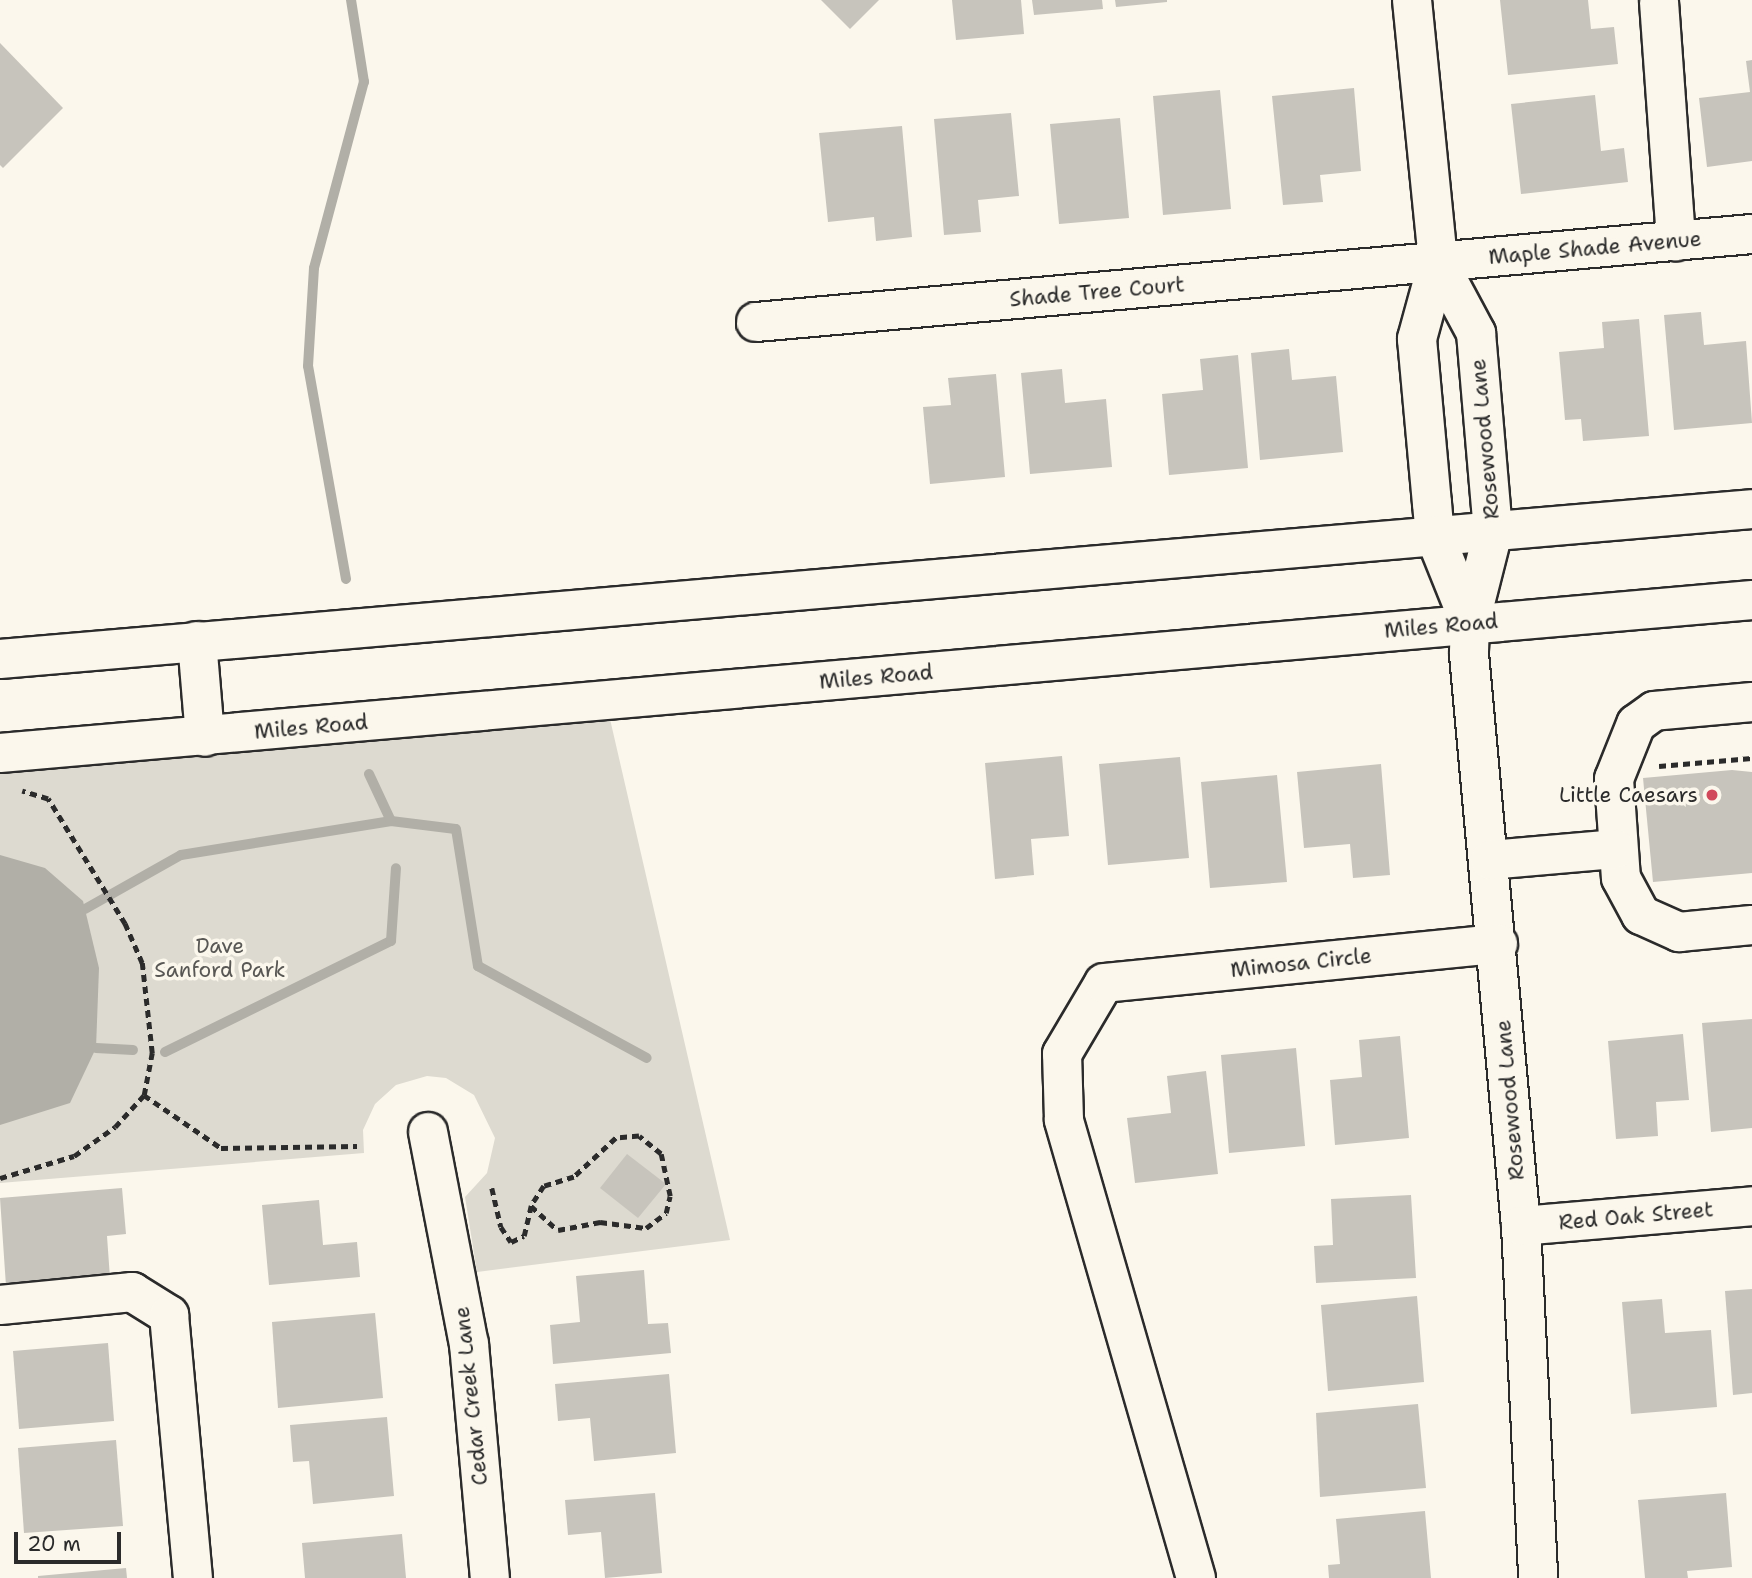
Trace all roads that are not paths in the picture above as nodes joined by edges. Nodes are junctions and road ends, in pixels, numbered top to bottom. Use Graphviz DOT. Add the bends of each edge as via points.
graph roads {
  1 [pos="1412,0"];
  2 [pos="1668,1"];
  3 [pos="1752,234"];
  4 [pos="1676,241"];
  5 [pos="1438,261"];
  6 [pos="755,322"];
  7 [pos="1752,509"];
  8 [pos="1493,532"];
  9 [pos="1435,536"];
  10 [pos="1752,600"];
  11 [pos="1470,623"];
  12 [pos="197,641"];
  13 [pos="0,659"];
  14 [pos="1752,702"];
  15 [pos="205,737"];
  16 [pos="0,753"];
  17 [pos="1616,849"];
  18 [pos="1490,860"];
  19 [pos="1752,925"];
  20 [pos="1498,944"];
  21 [pos="428,1132"];
  22 [pos="1752,1206"];
  23 [pos="1521,1226"];
  24 [pos="0,1305"];
  25 [pos="193,1578"];
  26 [pos="490,1578"];
  27 [pos="1196,1578"];
  28 [pos="1538,1578"];
  1 -- 5 [label="street, Rosewood Lane"];
  2 -- 4 [label="street"];
  3 -- 4 [label="street, Maple Shade Avenue"];
  4 -- 5 [label="street, Maple Shade Avenue"];
  5 -- 6 [label="street, Shade Tree Court"];
  5 -- 8 [label="street, Rosewood Lane" via="1476,333"];
  5 -- 9 [label="street, Rosewood Lane" via="1417,339"];
  7 -- 8 [label="street"];
  8 -- 9 [label="street"];
  8 -- 11 [label="street, Rosewood Lane"];
  9 -- 11 [label="street, Rosewood Lane"];
  9 -- 12 [label="street"];
  10 -- 11 [label="street, Miles Road"];
  11 -- 15 [label="street, Miles Road"];
  11 -- 18 [label="street, Rosewood Lane"];
  12 -- 13 [label="street"];
  12 -- 15 [label="street"];
  14 -- 17 [label="street" via="1654,710 1636,724 1616,770"];
  15 -- 16 [label="street, Miles Road"];
  17 -- 18 [label="street"];
  17 -- 19 [label="street" via="1620,878 1641,915 1679,932"];
  18 -- 20 [label="street, Rosewood Lane"];
  20 -- 23 [label="street, Rosewood Lane"];
  20 -- 27 [label="street, Mimosa Circle" via="1104,983 1062,1054 1059,1097"];
  21 -- 26 [label="street, Cedar Creek Lane" via="469,1344"];
  22 -- 23 [label="street, Red Oak Street"];
  23 -- 28 [label="street, Rosewood Lane"];
  24 -- 25 [label="street" via="132,1292 169,1315"];
}
